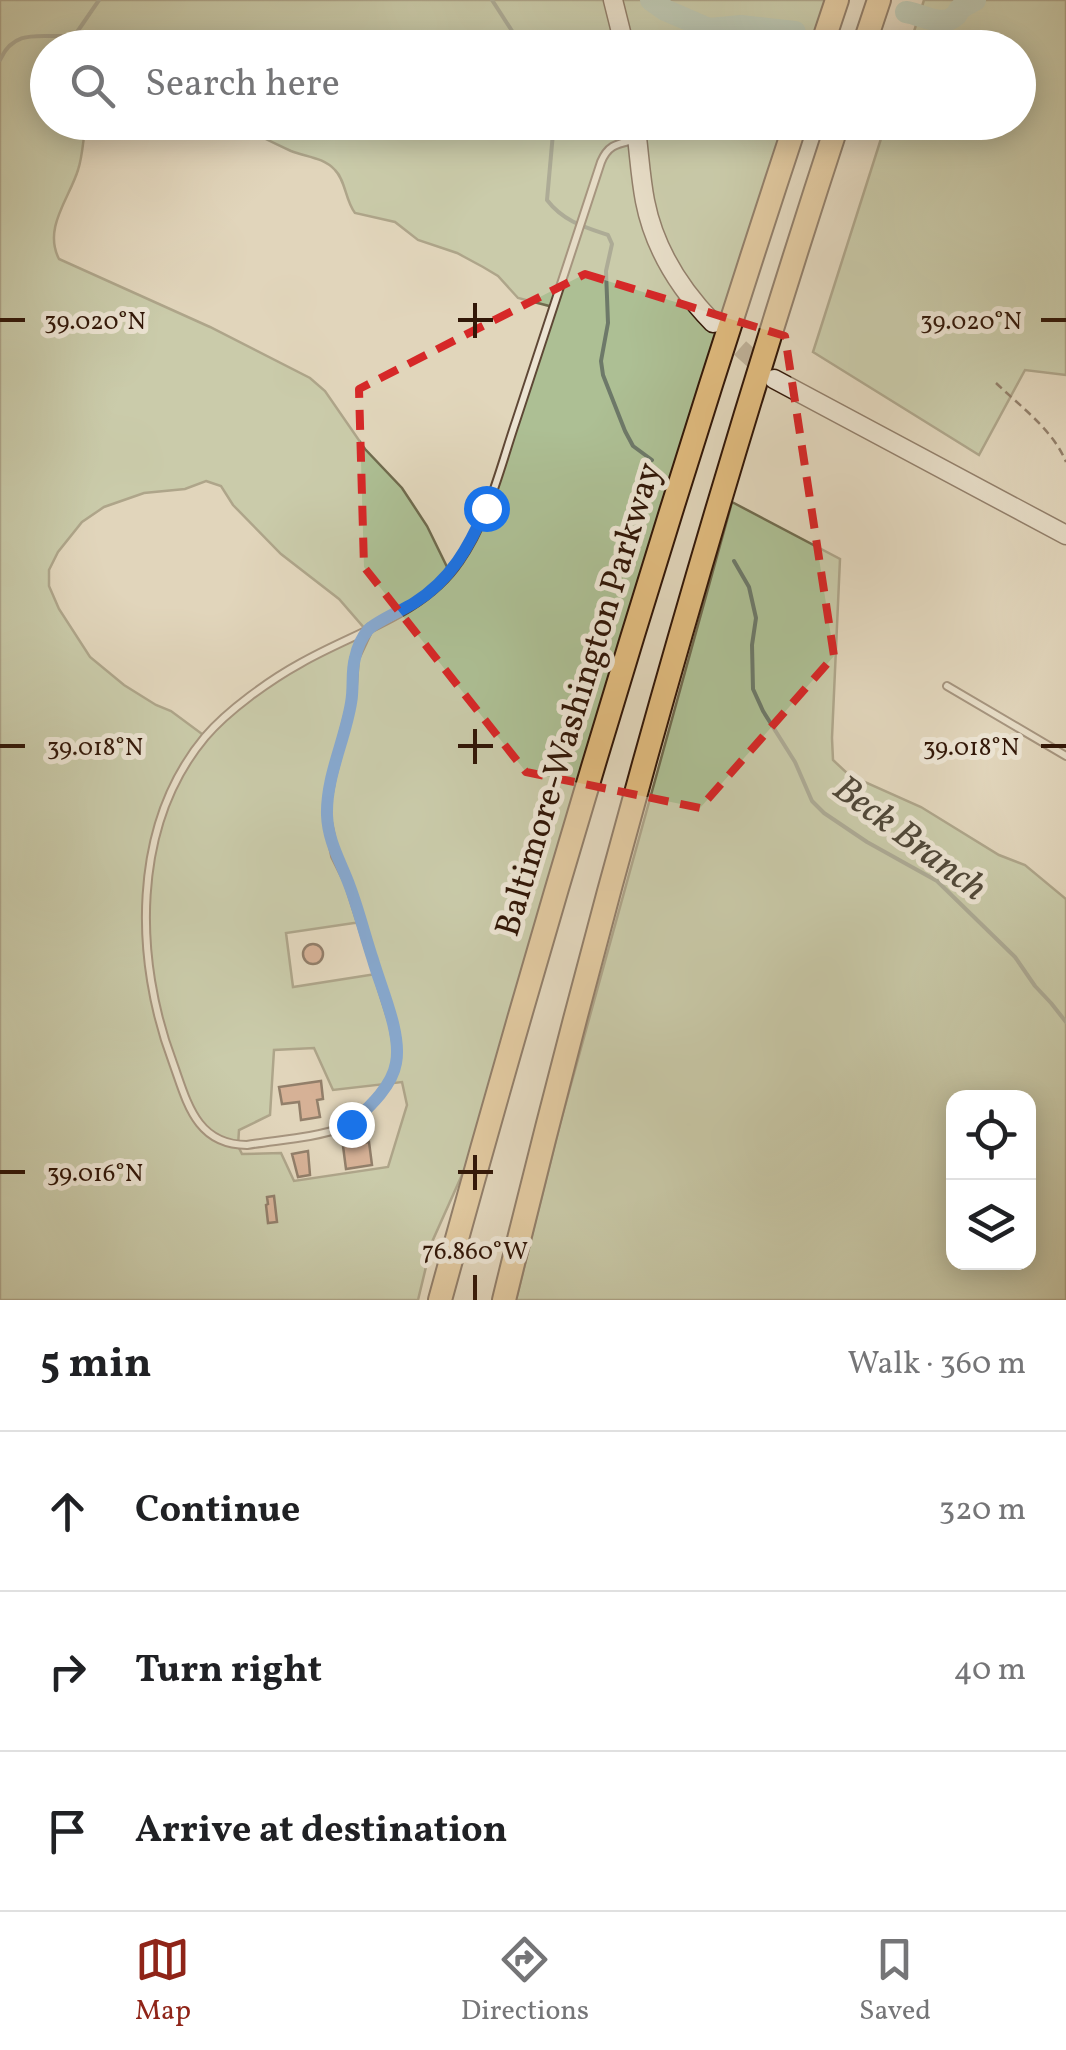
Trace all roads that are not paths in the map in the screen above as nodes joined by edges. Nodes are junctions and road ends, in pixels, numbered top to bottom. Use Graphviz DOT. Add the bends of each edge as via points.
graph roads {
  1 [pos="614,0"];
  2 [pos="837,0"];
  3 [pos="879,0"];
  4 [pos="621,30"];
  5 [pos="827,30"];
  6 [pos="869,30"];
  7 [pos="622,140"];
  8 [pos="637,140"];
  9 [pos="790,140"];
  10 [pos="832,140"];
  11 [pos="712,323"];
  12 [pos="774,379"];
  13 [pos="1066,535"];
  14 [pos="370,628"];
  15 [pos="947,686"];
  16 [pos="1066,756"];
  17 [pos="440,1300"];
  18 [pos="504,1300"];
  1 -- 4 [label="street"];
  2 -- 5 [label="highway"];
  3 -- 6 [label="highway"];
  7 -- 14 [label="lane" via="607,149 471,543 434,589"];
  8 -- 11 [label="street" via="654,235"];
  9 -- 17 [label="highway, Baltimore-Washington Parkway" via="598,744"];
  10 -- 18 [label="highway" via="649,742"];
  12 -- 13 [label="street"];
  14 -- 14 [label="lane" via="355,658 327,818 393,1024 396,1066 351,1124 234,1144 209,1135 194,1116 161,1023 145,924 158,827 206,737 297,665"];
  15 -- 16 [label="lane"];
}
